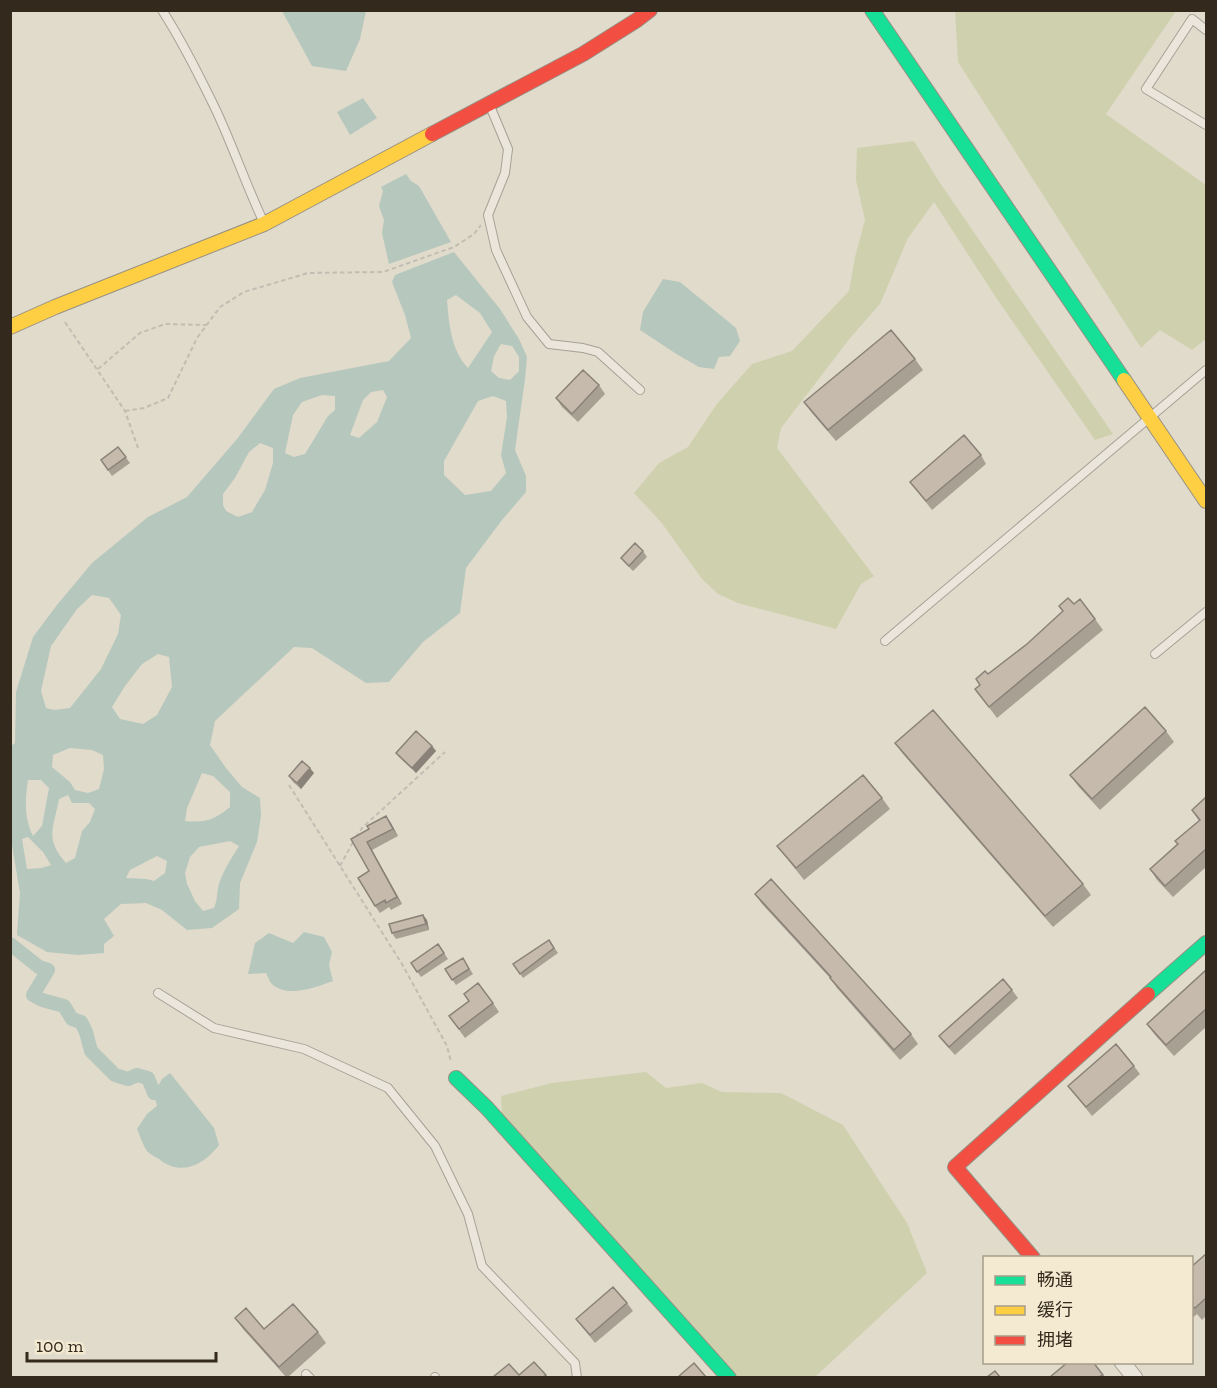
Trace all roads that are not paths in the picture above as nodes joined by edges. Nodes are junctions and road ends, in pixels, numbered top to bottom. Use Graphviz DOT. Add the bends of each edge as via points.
graph roads {
  1 [pos="162,10"];
  2 [pos="650,10"];
  3 [pos="872,10"];
  4 [pos="1206,30"];
  5 [pos="489,104"];
  6 [pos="1206,125"];
  7 [pos="264,224"];
  8 [pos="10,327"];
  9 [pos="1206,370"];
  10 [pos="640,390"];
  11 [pos="1150,417"];
  12 [pos="1206,501"];
  13 [pos="1206,612"];
  14 [pos="885,641"];
  15 [pos="1155,654"];
  16 [pos="1206,943"];
  17 [pos="158,993"];
  18 [pos="456,1078"];
  19 [pos="1032,1256"];
  20 [pos="1124,1364"];
  21 [pos="577,1377"];
  22 [pos="729,1377"];
  23 [pos="1135,1377"];
  1 -- 7 [label="lane" via="215,109"];
  2 -- 5 [label="street" via="582,54"];
  3 -- 11 [label="street"];
  4 -- 6 [label="lane" via="1192,19 1146,88"];
  5 -- 7 [label="street"];
  5 -- 10 [label="lane" via="508,149 505,173 488,215 496,250 527,317 549,344 598,352"];
  7 -- 8 [label="street"];
  9 -- 11 [label="lane"];
  11 -- 12 [label="street"];
  11 -- 14 [label="lane"];
  13 -- 15 [label="lane"];
  16 -- 19 [label="street" via="956,1167"];
  17 -- 21 [label="lane" via="214,1028 304,1049 388,1088 435,1146 468,1215 482,1266 575,1363"];
  18 -- 22 [label="street"];
  20 -- 23 [label="street"];
}
